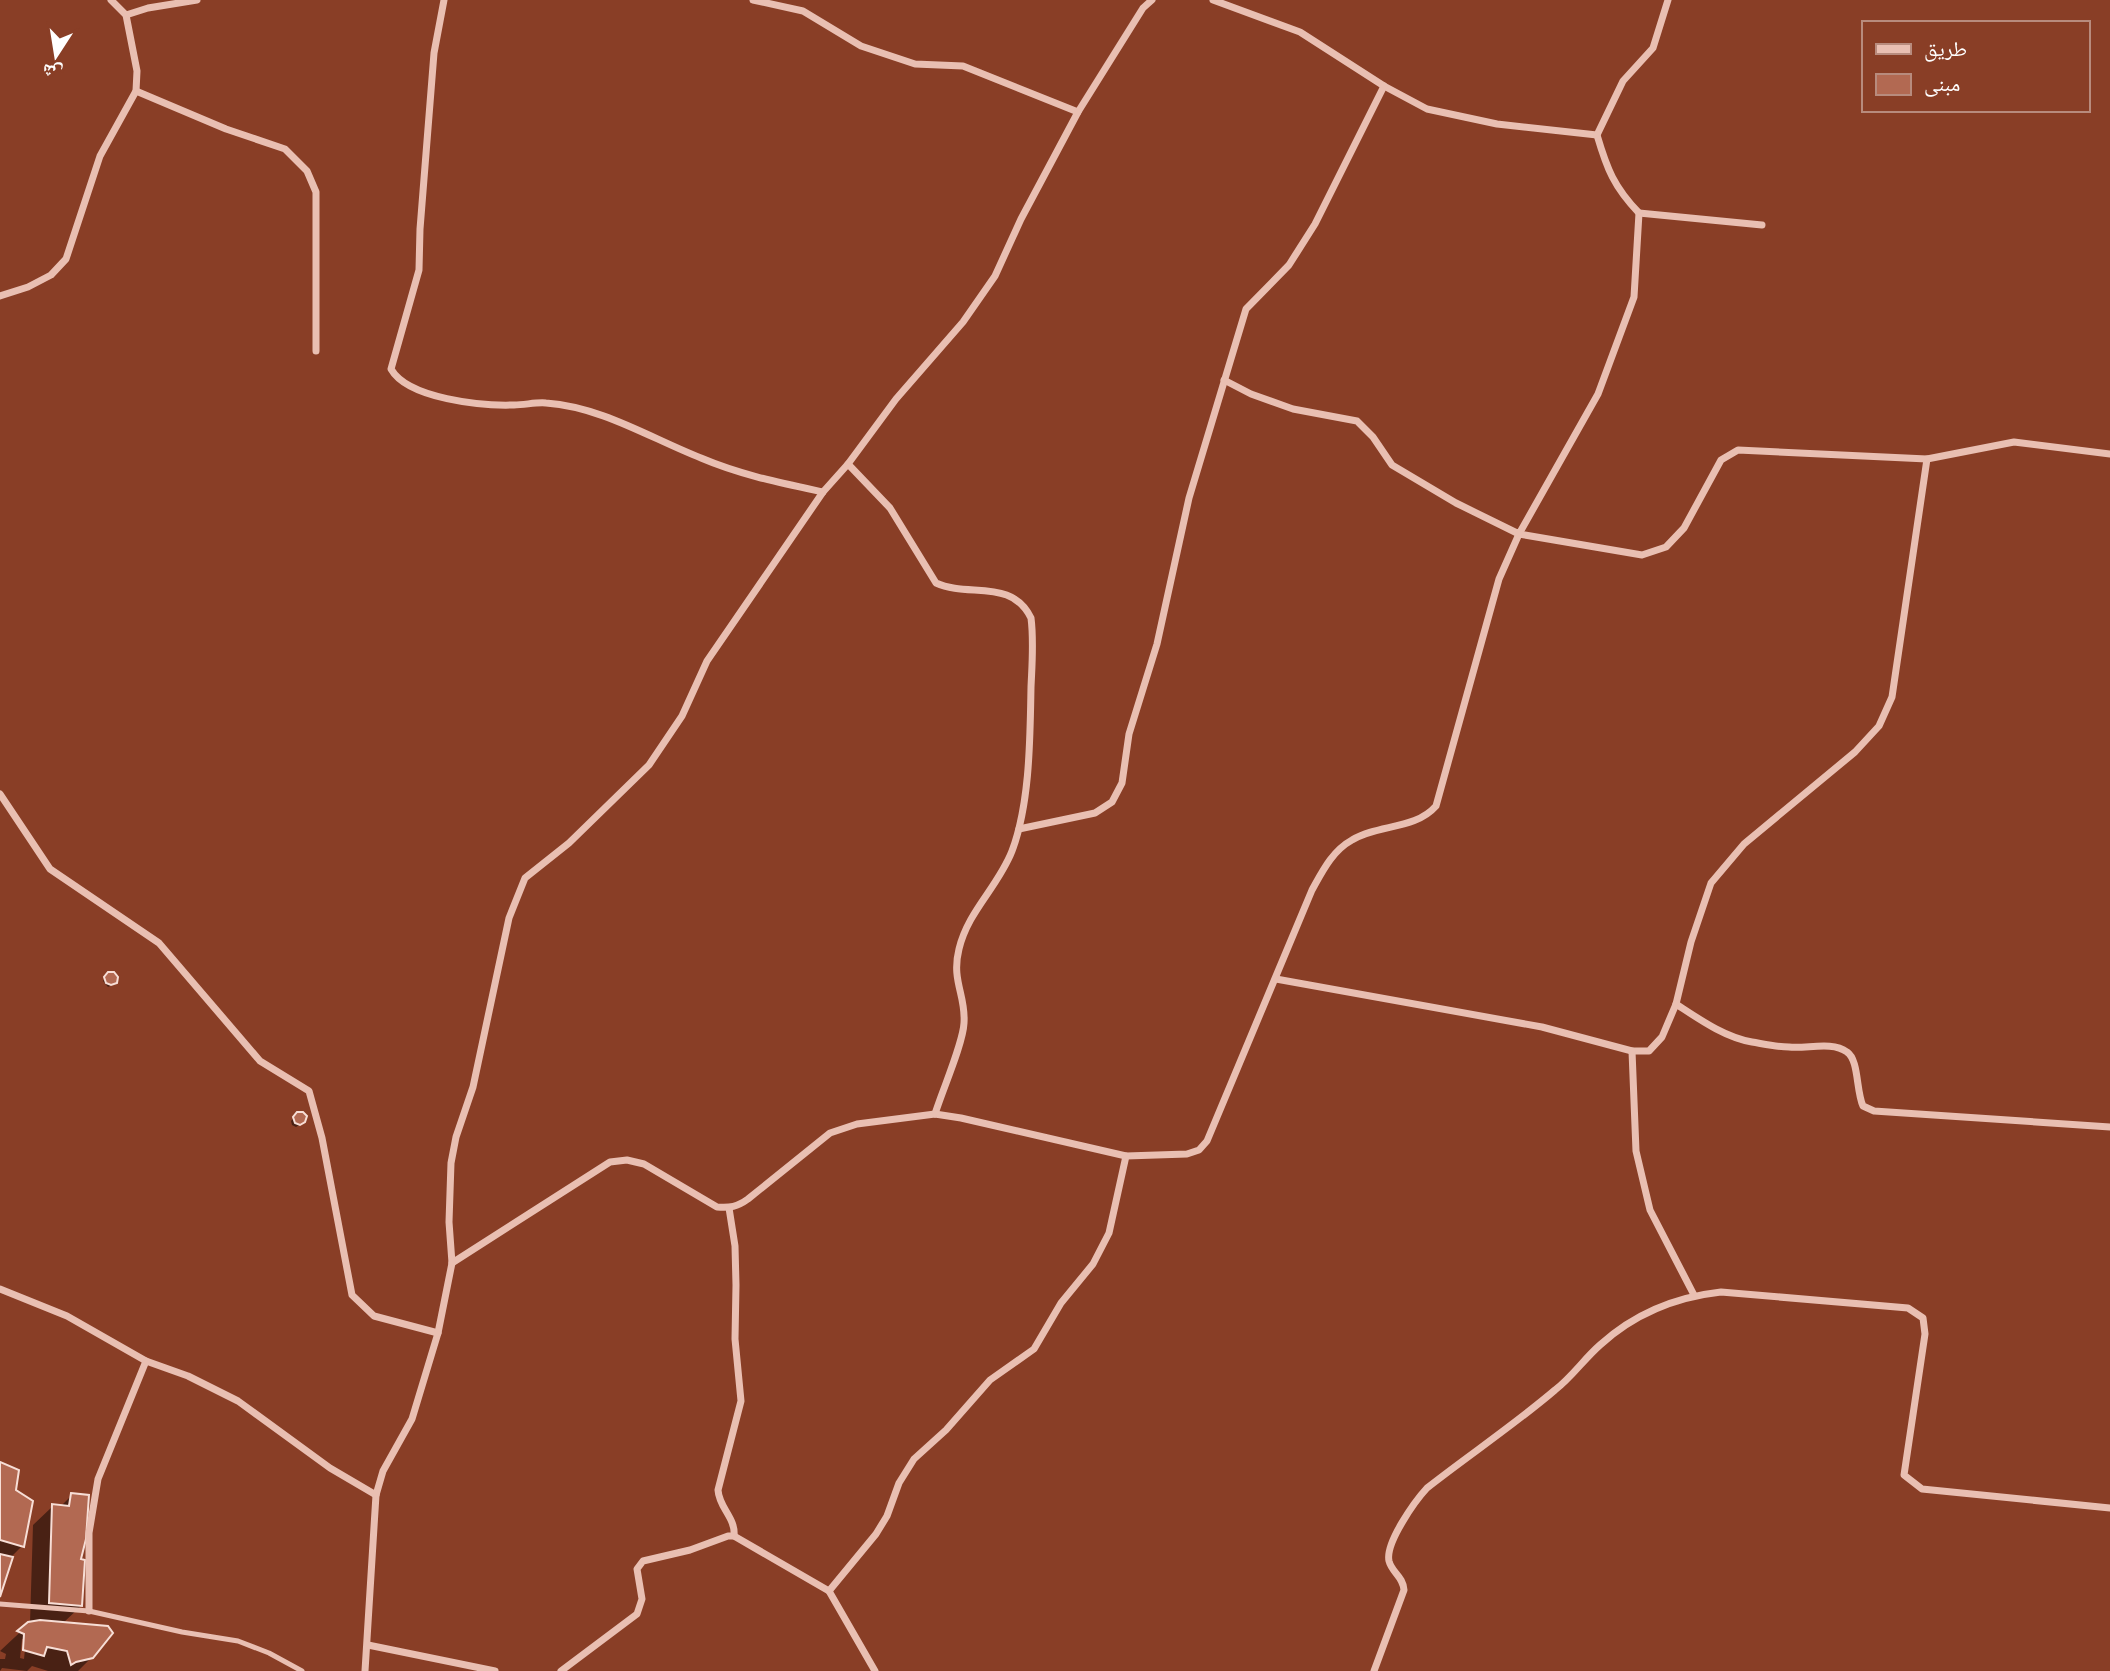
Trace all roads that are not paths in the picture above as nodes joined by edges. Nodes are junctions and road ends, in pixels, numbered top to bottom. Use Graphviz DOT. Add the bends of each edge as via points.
graph roads {
  1 [pos="111,0"];
  2 [pos="197,0"];
  3 [pos="444,0"];
  4 [pos="753,0"];
  5 [pos="1152,0"];
  6 [pos="1213,0"];
  7 [pos="1668,0"];
  8 [pos="126,15"];
  9 [pos="1384,86"];
  10 [pos="136,91"];
  11 [pos="1077,113"];
  12 [pos="1597,135"];
  13 [pos="1639,213"];
  14 [pos="1762,225"];
  15 [pos="0,296"];
  16 [pos="316,351"];
  17 [pos="1224,380"];
  18 [pos="2110,454"];
  19 [pos="1927,459"];
  20 [pos="848,464"];
  21 [pos="823,492"];
  22 [pos="1519,534"];
  23 [pos="0,794"];
  24 [pos="1019,829"];
  25 [pos="1276,979"];
  26 [pos="1676,1004"];
  27 [pos="1632,1051"];
  28 [pos="935,1114"];
  29 [pos="2110,1127"];
  30 [pos="1126,1156"];
  31 [pos="729,1208"];
  32 [pos="452,1262"];
  33 [pos="0,1289"];
  34 [pos="1694,1295"];
  35 [pos="438,1333"];
  36 [pos="146,1361"];
  37 [pos="376,1495"];
  38 [pos="2110,1508"];
  39 [pos="734,1536"];
  40 [pos="829,1591"];
  41 [pos="0,1604"];
  42 [pos="89,1611"];
  43 [pos="369,1645"];
  44 [pos="302,1671"];
  45 [pos="365,1671"];
  46 [pos="495,1671"];
  47 [pos="561,1671"];
  48 [pos="875,1671"];
  49 [pos="1374,1671"];
  1 -- 8 [label="street"];
  2 -- 8 [label="street"];
  3 -- 21 [label="street" via="434,52 419,270 391,369 395,376 422,392 461,401 582,408 746,475"];
  4 -- 11 [label="street" via="803,11 861,46 915,64 963,66"];
  5 -- 11 [label="street"];
  6 -- 9 [label="street" via="1300,32"];
  7 -- 12 [label="street" via="1653,48 1623,81"];
  8 -- 10 [label="street" via="137,71"];
  9 -- 12 [label="street" via="1427,109 1497,124"];
  9 -- 17 [label="street" via="1315,224 1289,265 1246,309"];
  10 -- 15 [label="street" via="100,156 66,259 51,275"];
  10 -- 16 [label="street" via="285,149 307,171 316,192"];
  11 -- 20 [label="street" via="995,276"];
  12 -- 13 [label="street" via="1607,171"];
  13 -- 14 [label="street"];
  13 -- 22 [label="street" via="1634,297 1598,394"];
  17 -- 22 [label="street" via="1293,410 1357,421 1392,465"];
  17 -- 24 [label="street" via="1189,498 1157,644 1129,734 1122,783 1112,802 1095,813"];
  18 -- 19 [label="street" via="2014,442"];
  19 -- 22 [label="street" via="1738,450 1721,460 1684,528 1666,547 1642,555"];
  19 -- 26 [label="street" via="1892,698 1879,726 1855,752 1744,844 1711,883"];
  20 -- 21 [label="street"];
  20 -- 24 [label="street" via="890,508 936,583 1017,598 1026,607 1031,618 1030,725"];
  21 -- 32 [label="street" via="707,661 682,716 649,765 569,843 525,878 509,918 473,1087 451,1163"];
  22 -- 25 [label="street" via="1499,579 1436,806 1427,817 1352,839 1330,859 1312,890"];
  23 -- 35 [label="street" via="50,869 159,943 260,1061 309,1091 352,1295 374,1316"];
  24 -- 28 [label="street" via="1011,854 964,931 956,965 964,1027"];
  25 -- 27 [label="street" via="1542,1027"];
  25 -- 30 [label="street" via="1207,1141 1187,1154"];
  26 -- 27 [label="street" via="1662,1037 1649,1051"];
  26 -- 29 [label="street" via="1748,1042 1790,1048 1834,1046 1847,1052 1855,1061 1863,1106 1874,1111"];
  27 -- 34 [label="street" via="1636,1151 1650,1210"];
  28 -- 30 [label="street"];
  28 -- 31 [label="street" via="857,1124 830,1133 740,1205"];
  30 -- 40 [label="street" via="1108,1233 1094,1264 1061,1303 1034,1349 990,1380 914,1459 876,1534"];
  31 -- 32 [label="street" via="717,1207 644,1164 610,1162"];
  31 -- 39 [label="street" via="741,1401 718,1490 733,1522"];
  32 -- 35 [label="street"];
  33 -- 36 [label="street" via="67,1316"];
  34 -- 38 [label="street" via="1721,1292 1908,1308 1923,1318 1925,1334 1904,1475 1922,1489"];
  34 -- 49 [label="street" via="1643,1314 1620,1329 1556,1390 1427,1488 1408,1513 1389,1555 1404,1590"];
  35 -- 37 [label="street" via="412,1419 383,1471"];
  36 -- 37 [label="street" via="238,1401 330,1468"];
  36 -- 42 [label="street" via="97,1479 89,1533"];
  37 -- 43 [label="street"];
  39 -- 40 [label="street"];
  39 -- 47 [label="street" via="643,1561 637,1569 642,1599 637,1614"];
  40 -- 48 [label="street"];
  41 -- 42 [label="lane"];
  42 -- 44 [label="lane" via="239,1641"];
  43 -- 45 [label="street"];
  43 -- 46 [label="street"];
}
